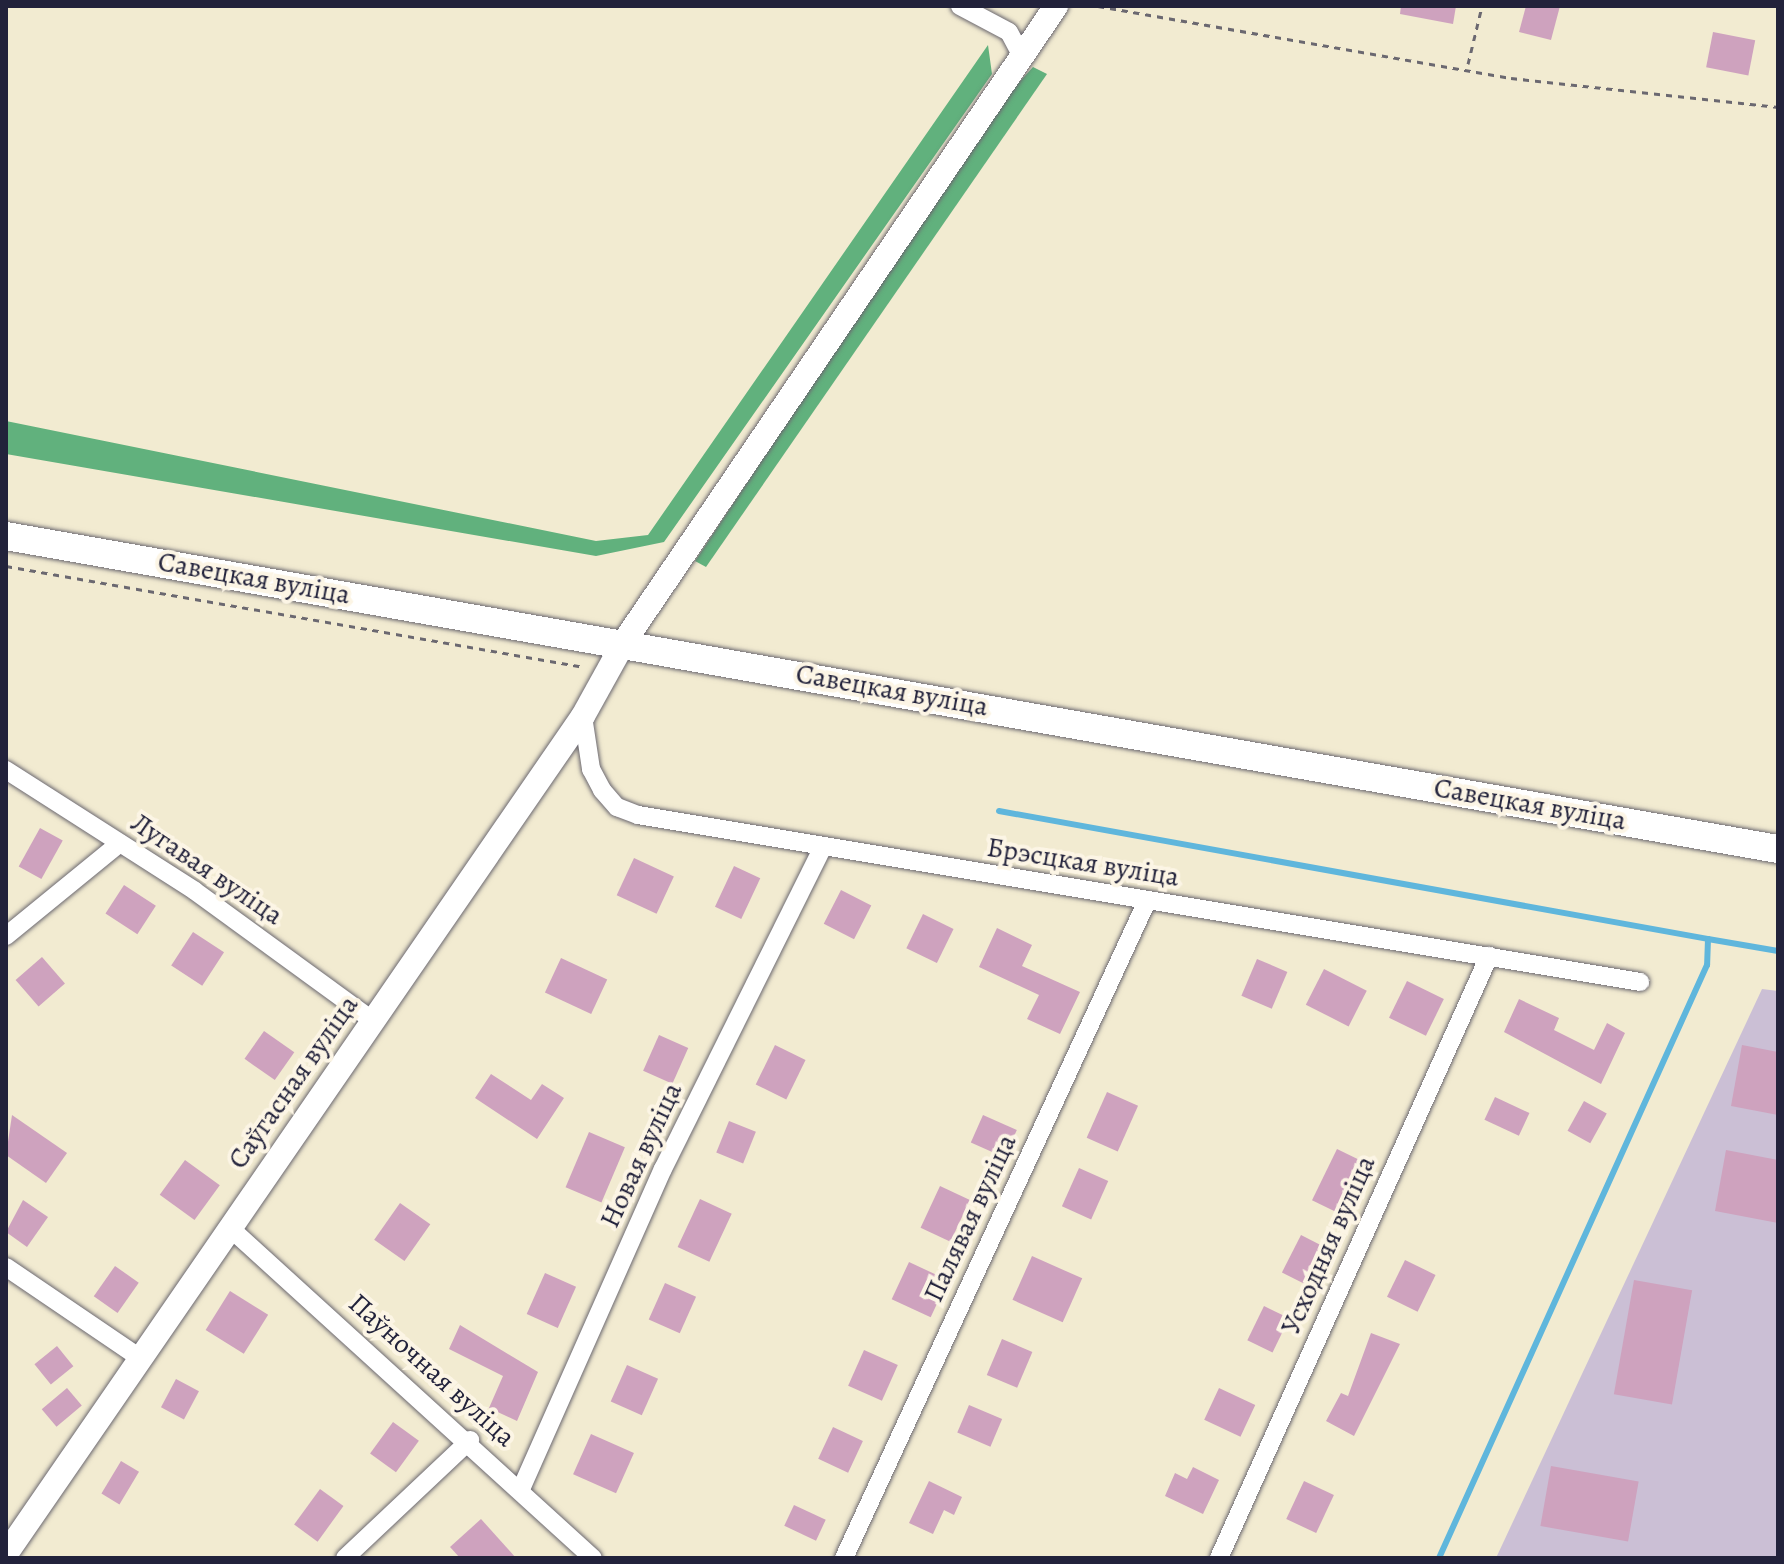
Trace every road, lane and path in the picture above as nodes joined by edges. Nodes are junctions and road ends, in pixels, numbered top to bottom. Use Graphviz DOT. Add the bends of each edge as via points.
graph roads {
  1 [pos="960,6"];
  2 [pos="1056,6"];
  3 [pos="1098,6"];
  4 [pos="1482,6"];
  5 [pos="1021,55"];
  6 [pos="1468,65"];
  7 [pos="1778,107"];
  8 [pos="6,536"];
  9 [pos="6,566"];
  10 [pos="624,642"];
  11 [pos="611,672"];
  12 [pos="583,716"];
  13 [pos="6,770"];
  14 [pos="120,843"];
  15 [pos="822,849"];
  16 [pos="1778,849"];
  17 [pos="1147,901"];
  18 [pos="6,936"];
  19 [pos="1489,956"];
  20 [pos="1640,982"];
  21 [pos="372,1020"];
  22 [pos="229,1227"];
  23 [pos="6,1267"];
  24 [pos="140,1358"];
  25 [pos="470,1440"];
  26 [pos="521,1489"];
  27 [pos="6,1554"];
  28 [pos="345,1558"];
  29 [pos="593,1558"];
  30 [pos="844,1558"];
  31 [pos="1219,1558"];
  1 -- 5 [label="street" via="1009,32"];
  2 -- 5 [label="street, Саўгасная вуліца"];
  3 -- 6 [label="path"];
  4 -- 6 [label="path"];
  5 -- 10 [label="street, Саўгасная вуліца"];
  6 -- 7 [label="path" via="1511,78"];
  8 -- 10 [label="main road, Савецкая вуліца"];
  9 -- 11 [label="path"];
  10 -- 11 [label="street, Саўгасная вуліца"];
  10 -- 16 [label="main road, Савецкая вуліца"];
  11 -- 12 [label="street, Саўгасная вуліца"];
  12 -- 15 [label="street, Брэсцкая вуліца" via="591,769 617,807"];
  12 -- 21 [label="street, Саўгасная вуліца"];
  13 -- 14 [label="street, Лугавая вуліца"];
  14 -- 18 [label="street"];
  14 -- 21 [label="street, Лугавая вуліца"];
  15 -- 17 [label="street, Брэсцкая вуліца"];
  15 -- 26 [label="street, Новая вуліца" via="663,1169"];
  17 -- 19 [label="street, Брэсцкая вуліца"];
  17 -- 30 [label="street, Палявая вуліца"];
  19 -- 20 [label="street, Брэсцкая вуліца"];
  19 -- 31 [label="street, Усходняя вуліца"];
  21 -- 22 [label="street, Саўгасная вуліца"];
  22 -- 24 [label="street, Саўгасная вуліца"];
  22 -- 25 [label="street, Паўночная вуліца"];
  23 -- 24 [label="street"];
  24 -- 27 [label="street, Саўгасная вуліца"];
  25 -- 26 [label="street, Паўночная вуліца"];
  25 -- 28 [label="street"];
  26 -- 29 [label="street, Паўночная вуліца"];
}
